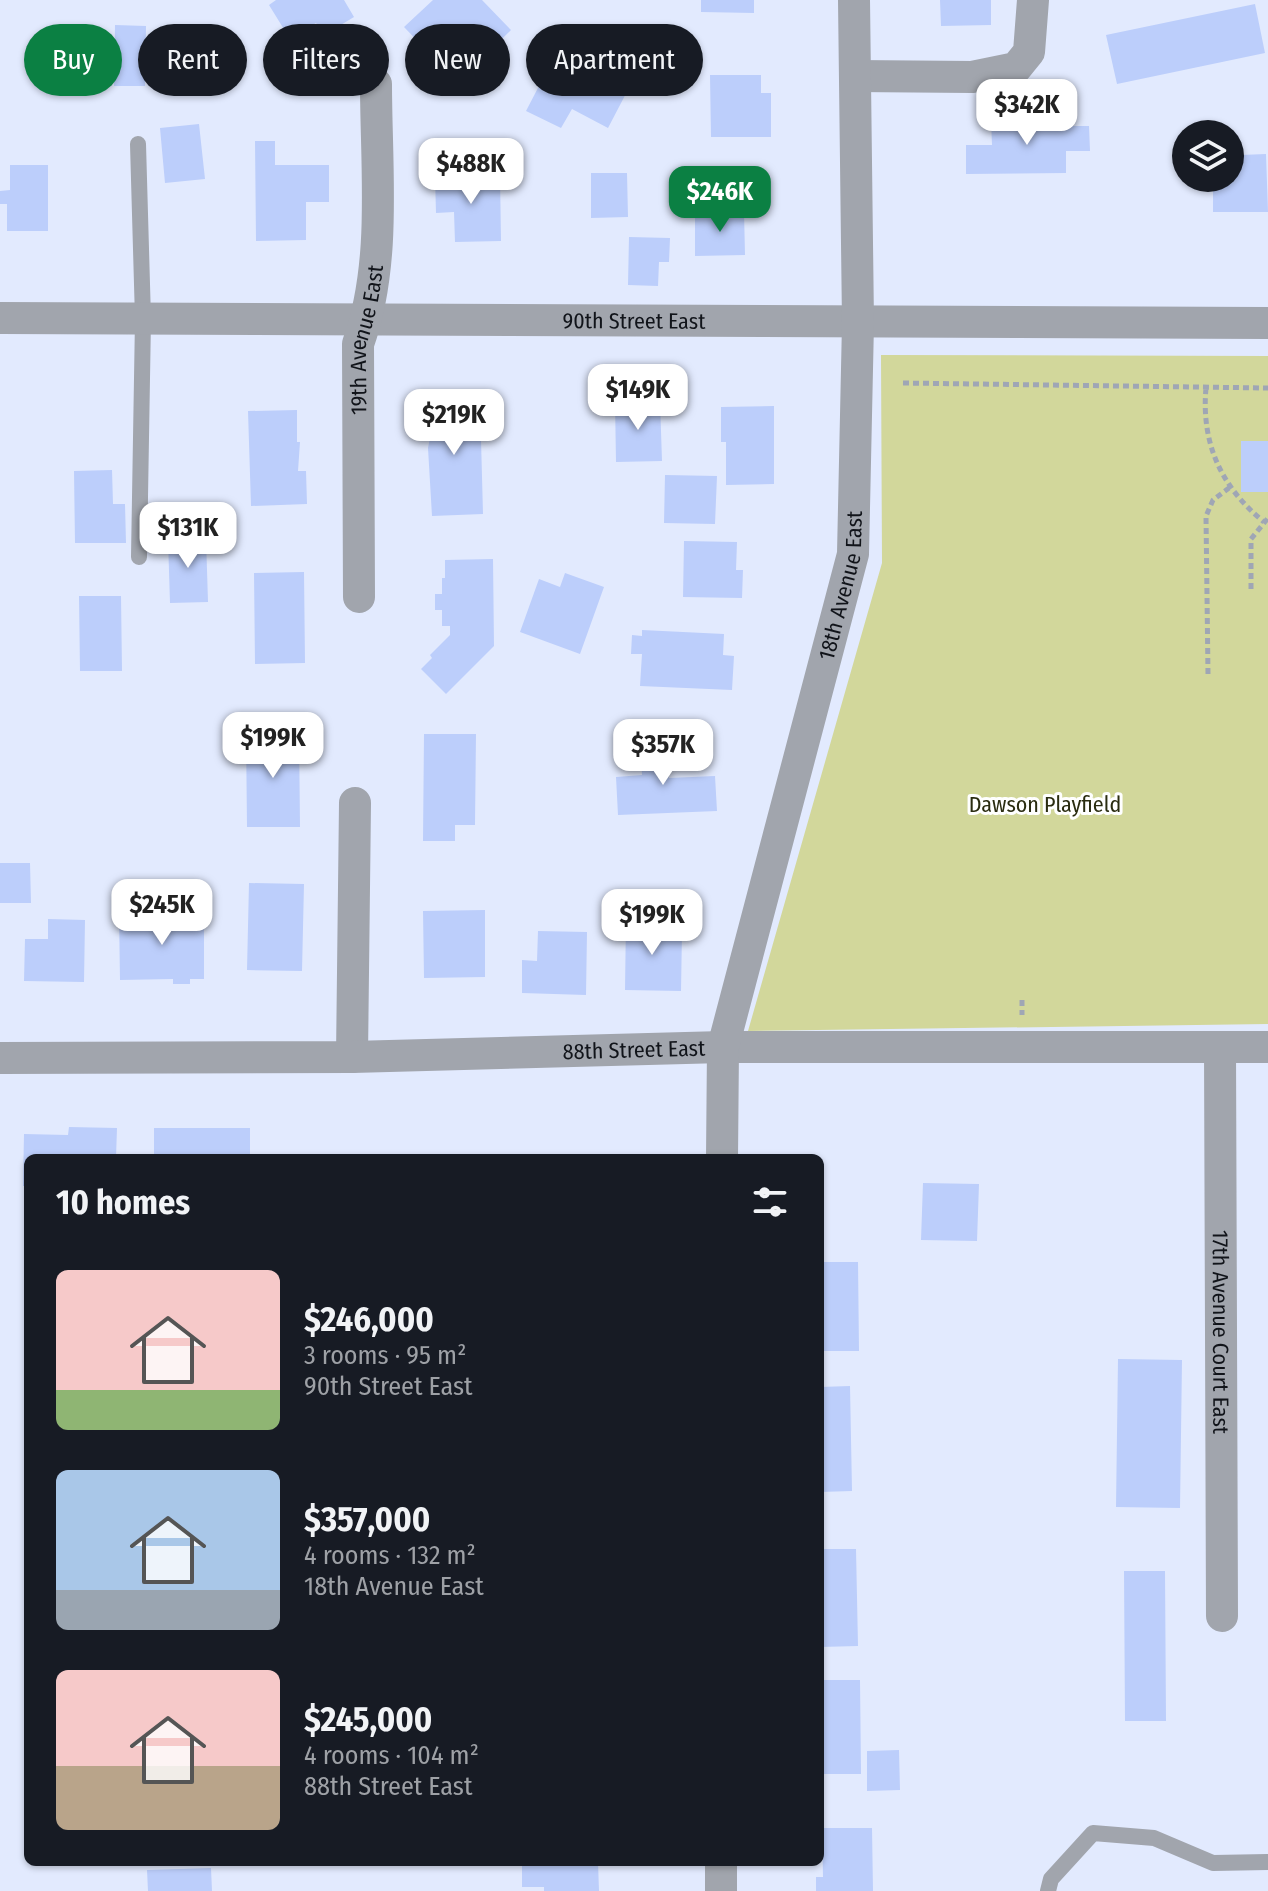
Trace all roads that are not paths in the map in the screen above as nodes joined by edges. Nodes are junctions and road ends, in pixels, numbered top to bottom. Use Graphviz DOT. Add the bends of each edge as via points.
graph roads {
  1 [pos="854,0"];
  2 [pos="1033,0"];
  3 [pos="855,76"];
  4 [pos="376,96"];
  5 [pos="138,144"];
  6 [pos="0,318"];
  7 [pos="143,319"];
  8 [pos="367,320"];
  9 [pos="858,323"];
  10 [pos="1268,323"];
  11 [pos="139,557"];
  12 [pos="359,597"];
  13 [pos="355,803"];
  14 [pos="723,1047"];
  15 [pos="1268,1047"];
  16 [pos="1220,1048"];
  17 [pos="352,1057"];
  18 [pos="0,1058"];
  19 [pos="722,1154"];
  20 [pos="1222,1616"];
  21 [pos="1268,1862"];
  22 [pos="721,1866"];
  23 [pos="721,1891"];
  24 [pos="1048,1891"];
  1 -- 3 [label="street, 18th Avenue East"];
  2 -- 3 [label="street" via="1029,52 1016,68 972,77"];
  3 -- 9 [label="street, 18th Avenue East"];
  4 -- 8 [label="street, 19th Avenue East" via="377,238"];
  5 -- 7 [label="lane"];
  6 -- 7 [label="street, 90th Street East"];
  7 -- 8 [label="street, 90th Street East"];
  7 -- 11 [label="lane"];
  8 -- 9 [label="street, 90th Street East"];
  8 -- 12 [label="street, 19th Avenue East" via="358,344"];
  9 -- 10 [label="street, 90th Street East"];
  9 -- 14 [label="street, 18th Avenue East" via="853,554"];
  13 -- 17 [label="street"];
  14 -- 16 [label="street, 88th Street East"];
  14 -- 17 [label="street, 88th Street East"];
  14 -- 19 [label="street, 18th Avenue East"];
  15 -- 16 [label="street, 88th Street East"];
  16 -- 20 [label="street, 17th Avenue Court East"];
  17 -- 18 [label="street, 88th Street East"];
  21 -- 24 [label="lane" via="1213,1863 1154,1838 1093,1833 1051,1879"];
  22 -- 23 [label="street"];
}
